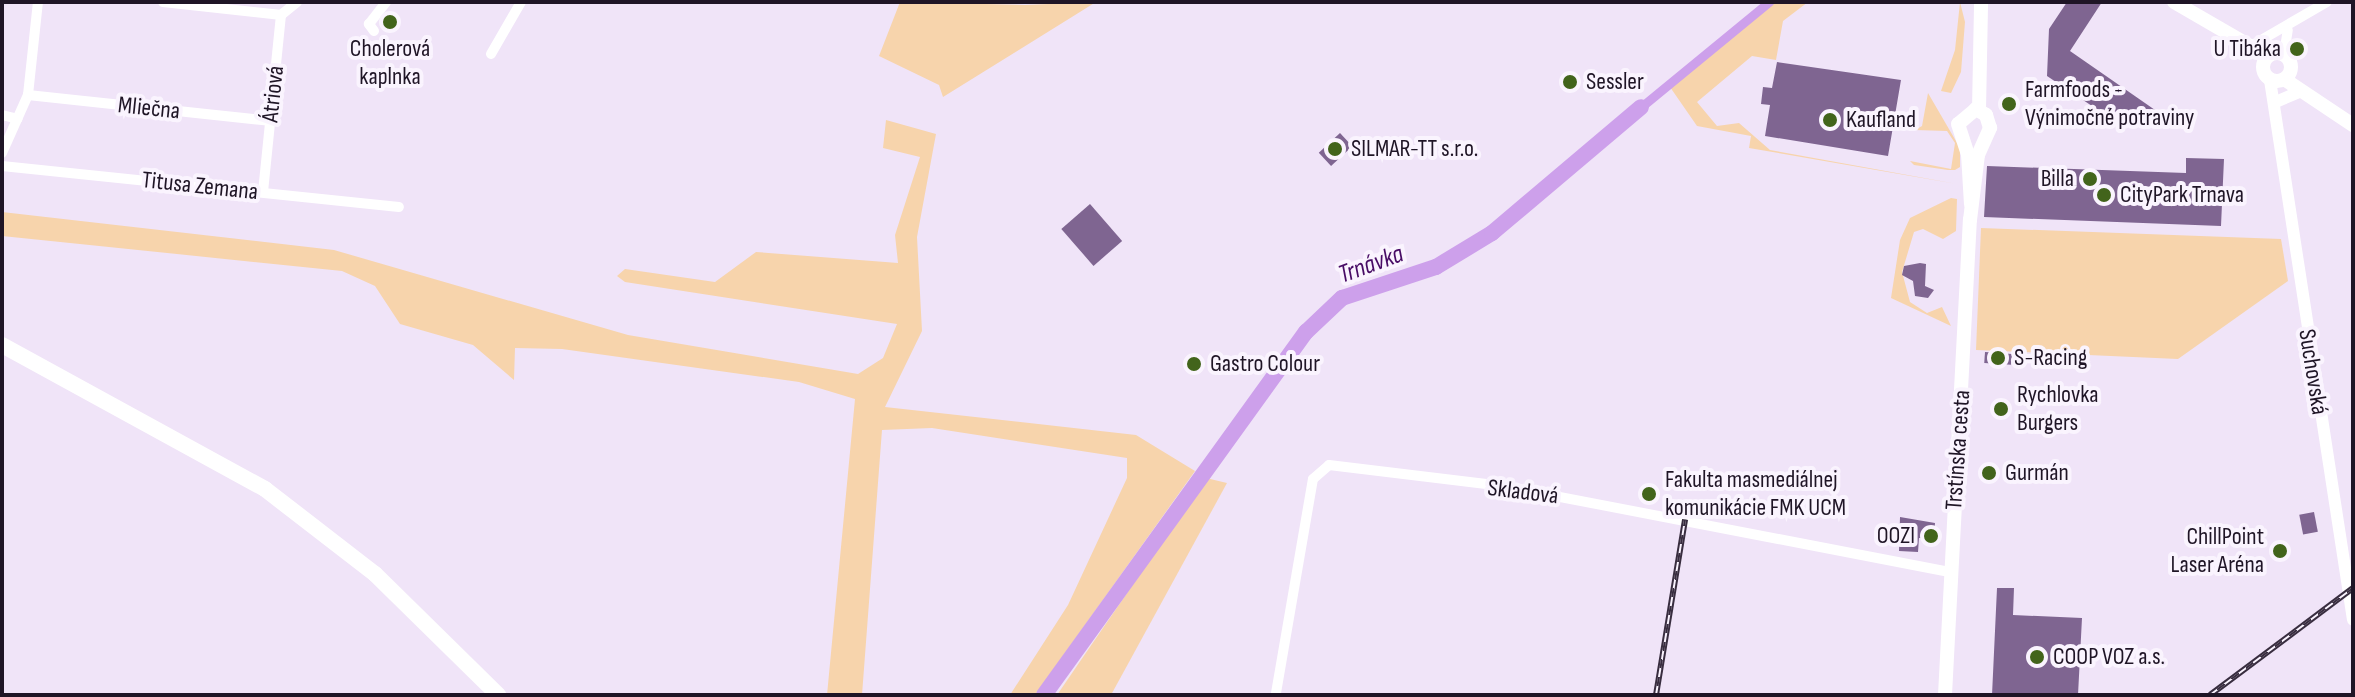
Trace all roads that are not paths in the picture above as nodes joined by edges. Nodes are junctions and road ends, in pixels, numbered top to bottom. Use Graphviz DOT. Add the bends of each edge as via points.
graph roads {
  1 [pos="38,2"];
  2 [pos="163,2"];
  3 [pos="297,2"];
  4 [pos="386,2"];
  5 [pos="521,2"];
  6 [pos="2174,2"];
  7 [pos="2327,2"];
  8 [pos="1979,5"];
  9 [pos="281,15"];
  10 [pos="2210,27"];
  11 [pos="2288,30"];
  12 [pos="374,31"];
  13 [pos="2276,36"];
  14 [pos="2247,47"];
  15 [pos="491,54"];
  16 [pos="2277,68"];
  17 [pos="2301,91"];
  18 [pos="28,95"];
  19 [pos="2316,99"];
  20 [pos="2278,101"];
  21 [pos="1974,110"];
  22 [pos="2,115"];
  23 [pos="18,119"];
  24 [pos="270,121"];
  25 [pos="2353,125"];
  26 [pos="2277,131"];
  27 [pos="1966,139"];
  28 [pos="1982,139"];
  29 [pos="2,153"];
  30 [pos="2,166"];
  31 [pos="263,192"];
  32 [pos="1971,204"];
  33 [pos="399,207"];
  34 [pos="2,345"];
  35 [pos="1951,572"];
  36 [pos="2353,614"];
  37 [pos="1276,693"];
  38 [pos="498,695"];
  39 [pos="1945,695"];
  1 -- 18 [label="street"];
  2 -- 9 [label="street"];
  3 -- 9 [label="street"];
  4 -- 12 [label="street" via="369,24"];
  5 -- 15 [label="street"];
  6 -- 10 [label="main road"];
  7 -- 11 [label="street"];
  8 -- 21 [label="main road, Trstínska cesta"];
  9 -- 24 [label="street, Átriová"];
  10 -- 14 [label="main road"];
  10 -- 16 [label="main road"];
  11 -- 13 [label="street"];
  11 -- 16 [label="street"];
  13 -- 14 [label="street"];
  13 -- 16 [label="street"];
  14 -- 16 [label="main road"];
  16 -- 17 [label="main road"];
  16 -- 19 [label="main road"];
  16 -- 20 [label="street, Suchovská"];
  16 -- 26 [label="street, Suchovská"];
  17 -- 19 [label="main road"];
  17 -- 20 [label="street"];
  18 -- 23 [label="street"];
  18 -- 24 [label="street, Mliečna"];
  19 -- 25 [label="main road"];
  20 -- 26 [label="street, Suchovská"];
  21 -- 27 [label="main road, Trstínska cesta" via="1958,124"];
  21 -- 28 [label="main road, Trstínska cesta" via="1990,123"];
  22 -- 23 [label="street"];
  23 -- 29 [label="street"];
  24 -- 31 [label="street, Átriová"];
  26 -- 36 [label="street, Suchovská"];
  27 -- 28 [label="main road"];
  27 -- 32 [label="main road, Trstínska cesta"];
  28 -- 32 [label="main road, Trstínska cesta"];
  30 -- 31 [label="street, Titusa Zemana"];
  31 -- 33 [label="street, Titusa Zemana"];
  32 -- 35 [label="main road, Trstínska cesta"];
  34 -- 38 [label="main road" via="265,489 375,574"];
  35 -- 37 [label="street, Skladová" via="1503,486 1329,465 1313,479"];
  35 -- 39 [label="main road, Trstínska cesta"];
}
